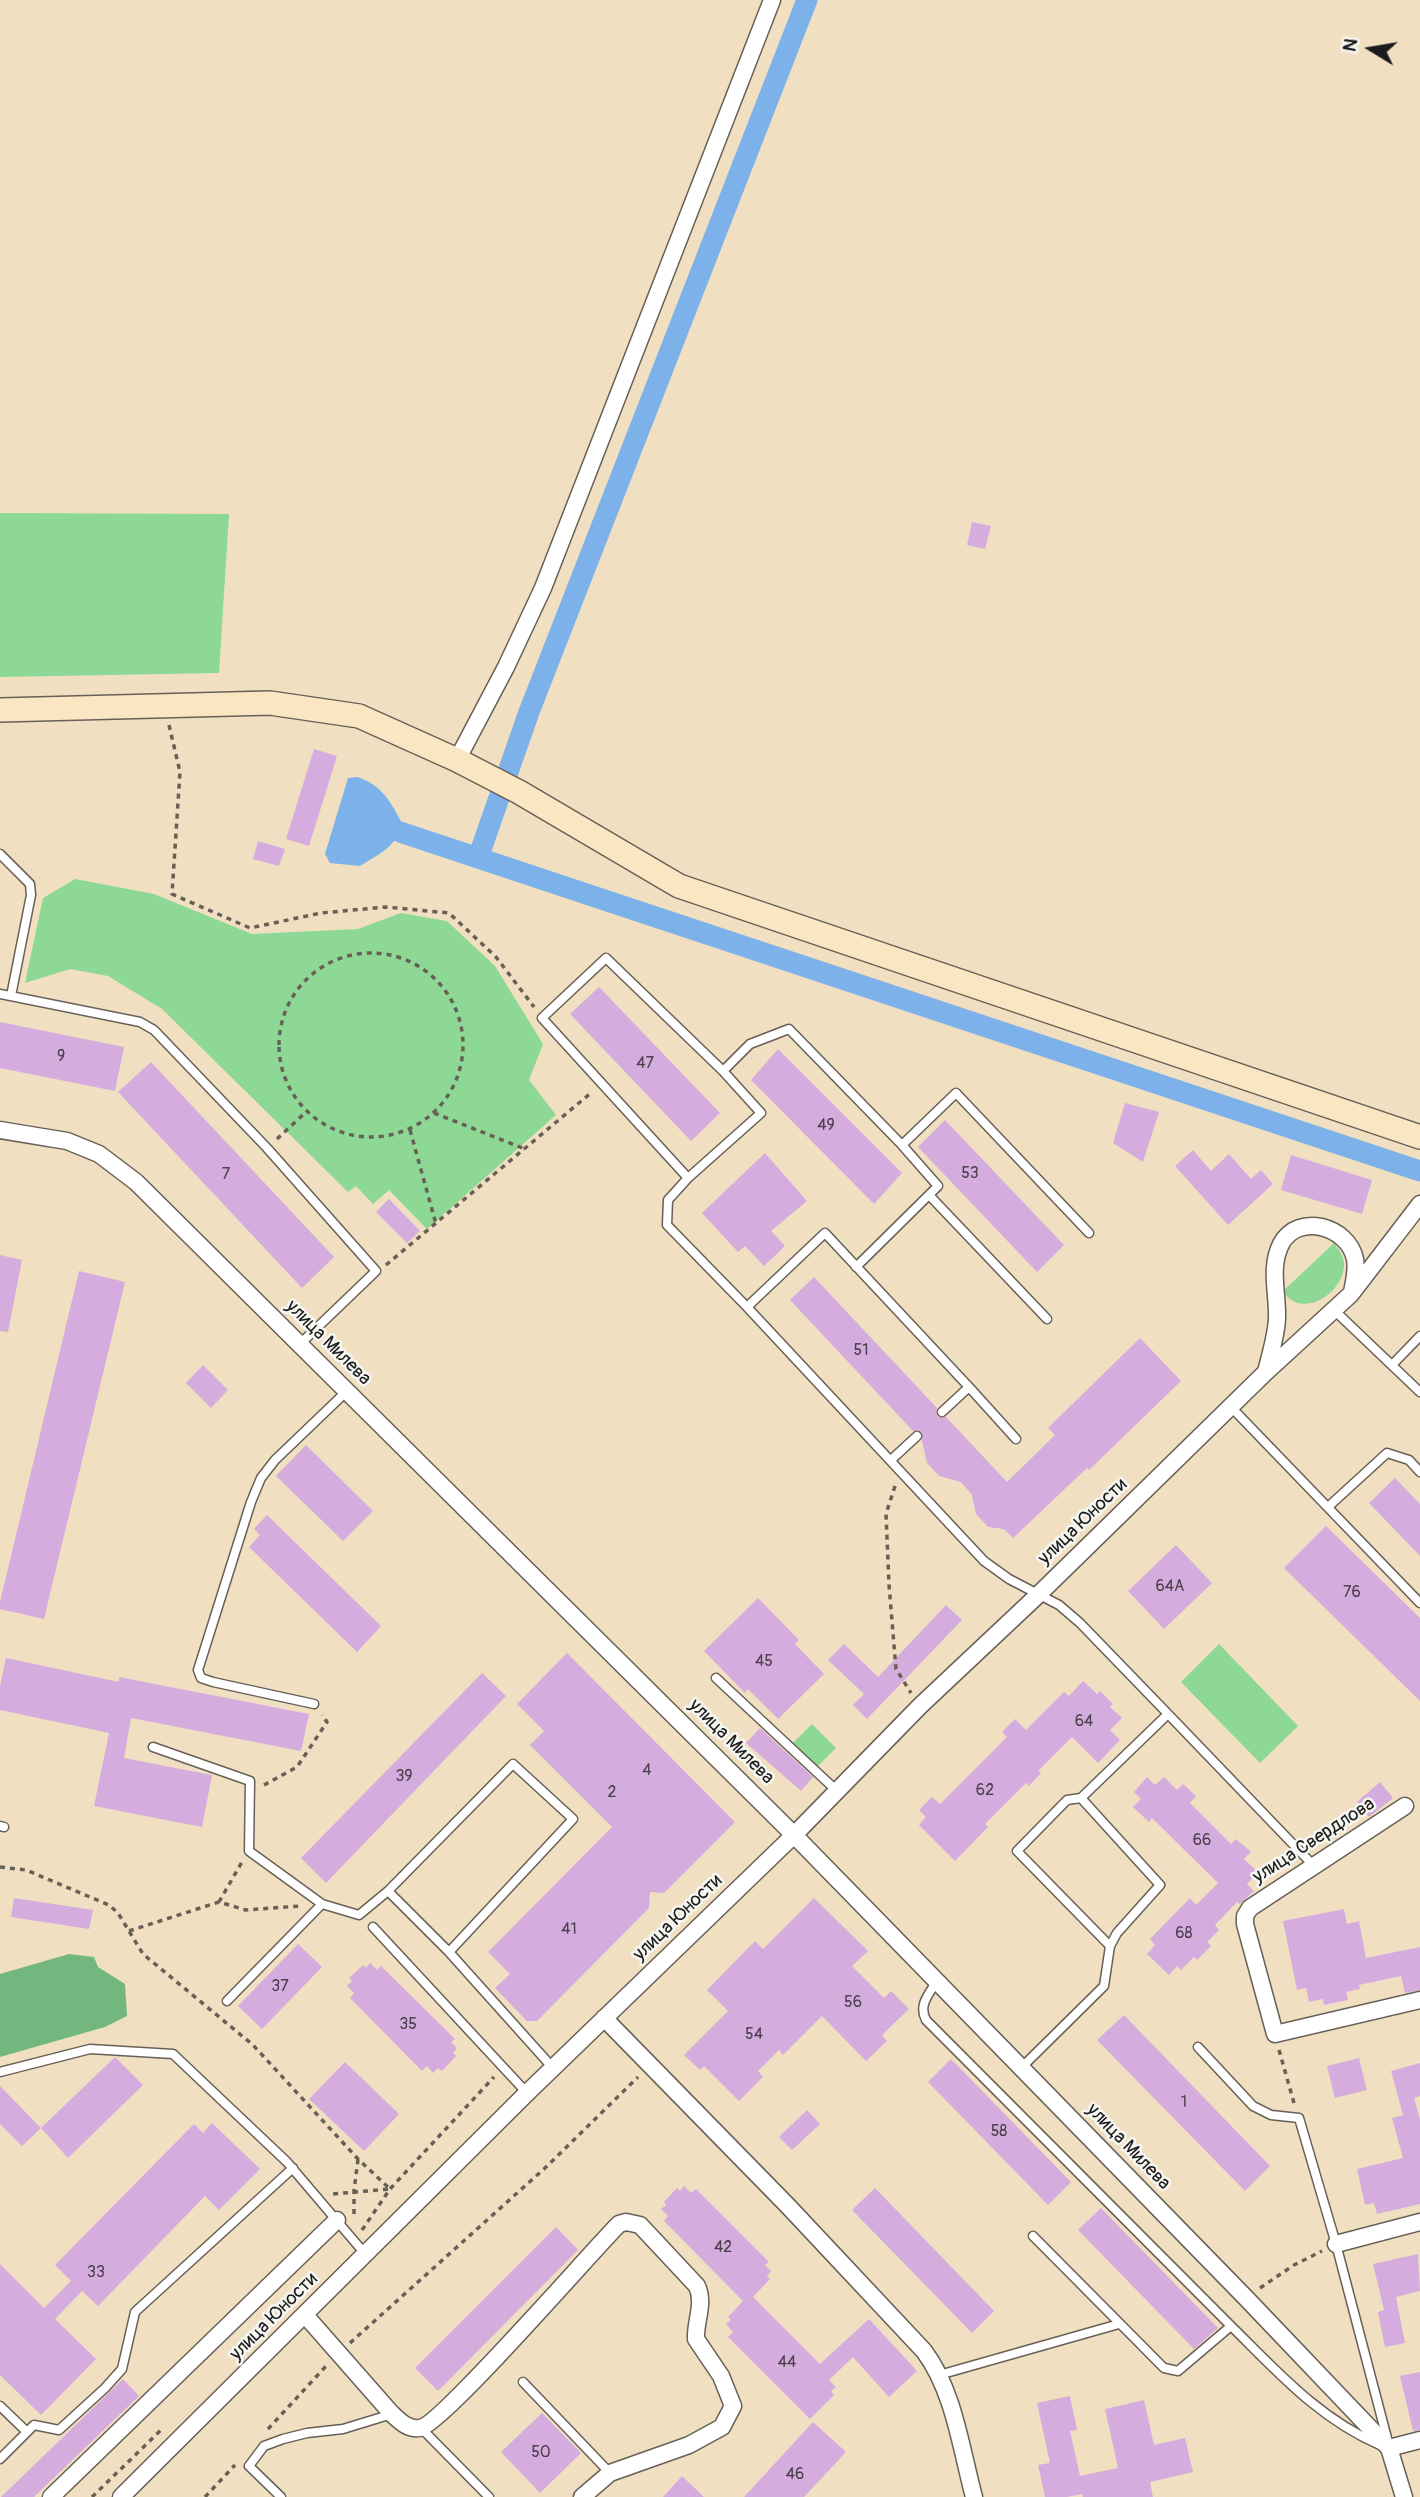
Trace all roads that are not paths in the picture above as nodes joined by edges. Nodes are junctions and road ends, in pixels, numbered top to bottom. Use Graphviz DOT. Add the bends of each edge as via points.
graph roads {
  1 [pos="772,0"];
  2 [pos="0,710"];
  3 [pos="457,760"];
  4 [pos="0,854"];
  5 [pos="0,994"];
  6 [pos="10,996"];
  7 [pos="723,1071"];
  8 [pos="0,1130"];
  9 [pos="1420,1137"];
  10 [pos="902,1144"];
  11 [pos="688,1178"];
  12 [pos="929,1195"];
  13 [pos="1420,1204"];
  14 [pos="1089,1233"];
  15 [pos="856,1266"];
  16 [pos="1352,1294"];
  17 [pos="747,1307"];
  18 [pos="1334,1310"];
  19 [pos="1047,1319"];
  20 [pos="1420,1336"];
  21 [pos="300,1345"];
  22 [pos="1392,1365"];
  23 [pos="1266,1372"];
  24 [pos="968,1387"];
  25 [pos="347,1391"];
  26 [pos="1420,1392"];
  27 [pos="1231,1407"];
  28 [pos="942,1412"];
  29 [pos="917,1436"];
  30 [pos="1016,1439"];
  31 [pos="891,1460"];
  32 [pos="1420,1472"];
  33 [pos="1328,1507"];
  34 [pos="1038,1595"];
  35 [pos="1420,1603"];
  36 [pos="716,1678"];
  37 [pos="314,1704"];
  38 [pos="1168,1714"];
  39 [pos="153,1747"];
  40 [pos="837,1791"];
  41 [pos="1081,1798"];
  42 [pos="1405,1806"];
  43 [pos="794,1835"];
  44 [pos="1314,1867"];
  45 [pos="388,1891"];
  46 [pos="322,1904"];
  47 [pos="373,1927"];
  48 [pos="1110,1946"];
  49 [pos="450,1952"];
  50 [pos="937,1981"];
  51 [pos="1420,2000"];
  52 [pos="227,2001"];
  53 [pos="604,2018"];
  54 [pos="1198,2047"];
  55 [pos="1021,2067"];
  56 [pos="553,2068"];
  57 [pos="0,2072"];
  58 [pos="527,2093"];
  59 [pos="293,2168"];
  60 [pos="337,2220"];
  61 [pos="1420,2222"];
  62 [pos="1033,2236"];
  63 [pos="1336,2244"];
  64 [pos="366,2255"];
  65 [pos="306,2315"];
  66 [pos="1119,2324"];
  67 [pos="1231,2326"];
  68 [pos="939,2375"];
  69 [pos="523,2382"];
  70 [pos="0,2406"];
  71 [pos="392,2414"];
  72 [pos="421,2428"];
  73 [pos="27,2432"];
  74 [pos="1420,2440"];
  75 [pos="1389,2448"];
  76 [pos="0,2459"];
  77 [pos="610,2473"];
  78 [pos="51,2497"];
  79 [pos="121,2497"];
  80 [pos="281,2497"];
  81 [pos="489,2497"];
  82 [pos="582,2497"];
  83 [pos="974,2497"];
  84 [pos="1404,2497"];
  1 -- 3 [label="street" via="543,587"];
  2 -- 3 [label="street" via="270,703 359,716"];
  3 -- 9 [label="street" via="679,886"];
  4 -- 6 [label="lane" via="30,884 31,895"];
  5 -- 6 [label="lane"];
  6 -- 21 [label="lane" via="140,1022 154,1030 376,1271"];
  7 -- 10 [label="lane" via="750,1044 789,1029"];
  7 -- 11 [label="lane" via="761,1114"];
  7 -- 11 [label="lane" via="606,958 542,1018"];
  8 -- 21 [label="street, улица Милева" via="67,1142 99,1154 136,1182"];
  10 -- 12 [label="lane" via="938,1186"];
  10 -- 14 [label="lane" via="956,1093"];
  11 -- 17 [label="lane" via="668,1200 667,1226"];
  12 -- 15 [label="lane"];
  12 -- 19 [label="lane"];
  13 -- 16 [label="street, улица Юности"];
  15 -- 17 [label="lane" via="825,1233"];
  15 -- 24 [label="lane"];
  16 -- 18 [label="street, улица Юности"];
  16 -- 23 [label="street" via="1355,1259 1346,1241 1322,1227 1293,1231 1282,1242 1274,1266 1277,1321"];
  17 -- 31 [label="lane"];
  18 -- 22 [label="lane"];
  18 -- 23 [label="street, улица Юности"];
  20 -- 22 [label="lane"];
  21 -- 25 [label="street, улица Милева"];
  22 -- 26 [label="lane"];
  23 -- 27 [label="street, улица Юности"];
  24 -- 28 [label="lane"];
  24 -- 30 [label="lane"];
  25 -- 37 [label="lane" via="261,1478 198,1670 201,1678 213,1682"];
  25 -- 43 [label="street, улица Милева"];
  27 -- 33 [label="lane"];
  27 -- 34 [label="street, улица Юности"];
  29 -- 31 [label="lane"];
  31 -- 34 [label="lane" via="984,1561"];
  32 -- 33 [label="lane" via="1409,1460 1387,1453"];
  33 -- 35 [label="lane"];
  34 -- 38 [label="lane" via="1080,1623"];
  34 -- 40 [label="street, улица Юности"];
  36 -- 40 [label="lane"];
  38 -- 41 [label="lane"];
  38 -- 44 [label="lane"];
  39 -- 46 [label="lane" via="250,1781 249,1851"];
  40 -- 43 [label="street, улица Юности"];
  41 -- 48 [label="lane" via="1160,1885"];
  41 -- 48 [label="lane" via="1067,1800 1017,1851"];
  42 -- 44 [label="street, улица Свердлова"];
  43 -- 50 [label="street, улица Милева"];
  43 -- 53 [label="street, улица Юности"];
  44 -- 51 [label="street, улица Свердлова" via="1250,1908 1245,1916 1275,2034"];
  45 -- 46 [label="lane" via="359,1915"];
  45 -- 49 [label="lane"];
  45 -- 49 [label="lane" via="513,1764 573,1819"];
  46 -- 52 [label="lane"];
  47 -- 58 [label="lane"];
  48 -- 55 [label="lane" via="1104,1986"];
  49 -- 56 [label="lane"];
  50 -- 55 [label="street, улица Милева"];
  50 -- 67 [label="lane" via="921,2011 926,2020"];
  53 -- 56 [label="street, улица Юности"];
  53 -- 68 [label="street" via="924,2351"];
  54 -- 63 [label="lane" via="1254,2106 1271,2115 1298,2118"];
  55 -- 75 [label="street, улица Милева"];
  56 -- 58 [label="street, улица Юности"];
  57 -- 59 [label="lane" via="90,2049 173,2054"];
  58 -- 64 [label="street, улица Юности"];
  59 -- 60 [label="lane"];
  59 -- 73 [label="lane" via="135,2312 122,2369 106,2388 60,2430 34,2425"];
  60 -- 64 [label="lane"];
  60 -- 78 [label="street"];
  61 -- 63 [label="street"];
  62 -- 66 [label="lane"];
  63 -- 75 [label="lane"];
  64 -- 65 [label="street, улица Юности"];
  65 -- 71 [label="street"];
  65 -- 79 [label="street, улица Юности"];
  66 -- 67 [label="lane" via="1172,2372 1189,2364"];
  66 -- 68 [label="lane"];
  67 -- 75 [label="lane" via="1304,2398 1351,2431"];
  68 -- 83 [label="street"];
  69 -- 77 [label="lane"];
  70 -- 73 [label="lane"];
  71 -- 72 [label="street" via="405,2425"];
  71 -- 80 [label="lane" via="264,2446 249,2466"];
  72 -- 77 [label="street" via="463,2392 619,2224 632,2222 697,2286 701,2305 696,2339 721,2376 733,2406 722,2427 689,2445"];
  72 -- 81 [label="lane"];
  73 -- 76 [label="lane"];
  74 -- 75 [label="street"];
  75 -- 84 [label="street"];
  77 -- 82 [label="street"];
}
